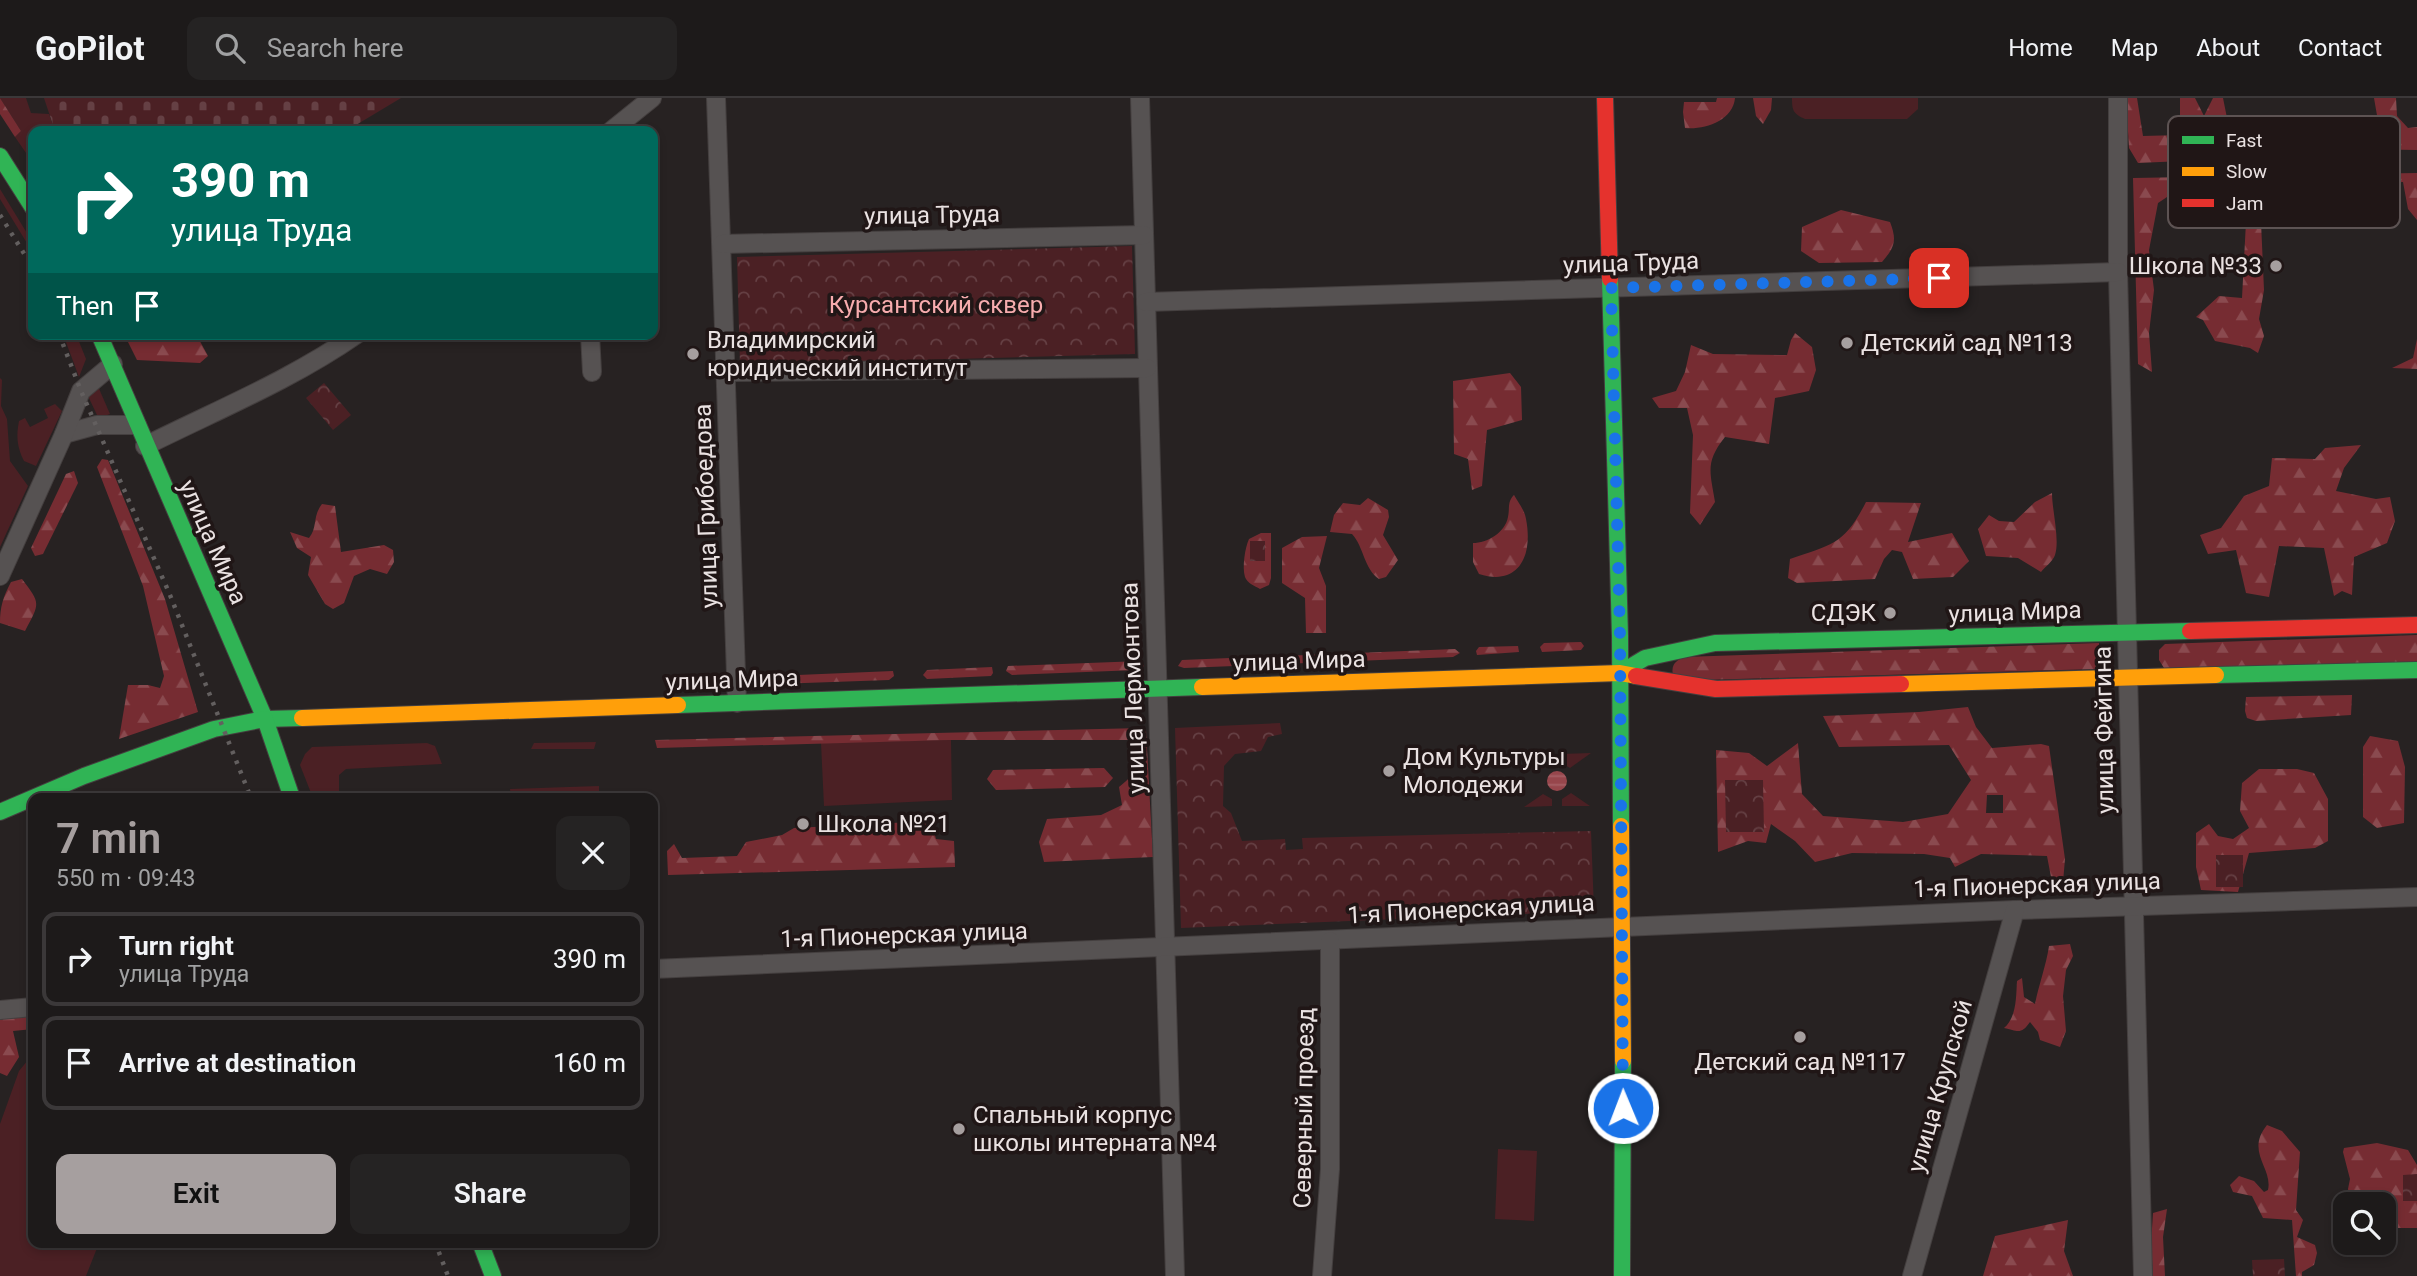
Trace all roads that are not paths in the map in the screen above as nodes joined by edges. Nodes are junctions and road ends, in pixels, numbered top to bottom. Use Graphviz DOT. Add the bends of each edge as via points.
graph roads {
  1 [pos="652,98"];
  2 [pos="716,98"];
  3 [pos="1140,98"];
  4 [pos="1605,98"];
  5 [pos="2118,98"];
  6 [pos="617,126"];
  7 [pos="0,156"];
  8 [pos="28,200"];
  9 [pos="1144,235"];
  10 [pos="722,244"];
  11 [pos="2118,272"];
  12 [pos="1611,288"];
  13 [pos="1146,302"];
  14 [pos="102,340"];
  15 [pos="348,340"];
  16 [pos="590,340"];
  17 [pos="113,364"];
  18 [pos="1147,368"];
  19 [pos="592,372"];
  20 [pos="726,372"];
  21 [pos="137,425"];
  22 [pos="64,434"];
  23 [pos="145,446"];
  24 [pos="0,576"];
  25 [pos="2417,625"];
  26 [pos="2127,632"];
  27 [pos="2417,670"];
  28 [pos="1620,673"];
  29 [pos="2127,677"];
  30 [pos="1156,689"];
  31 [pos="737,703"];
  32 [pos="265,719"];
  33 [pos="44,793"];
  34 [pos="290,793"];
  35 [pos="28,800"];
  36 [pos="0,812"];
  37 [pos="2417,897"];
  38 [pos="2133,906"];
  39 [pos="2015,910"];
  40 [pos="1622,926"];
  41 [pos="1330,941"];
  42 [pos="1167,948"];
  43 [pos="658,969"];
  44 [pos="28,1007"];
  45 [pos="0,1010"];
  46 [pos="482,1248"];
  47 [pos="494,1276"];
  48 [pos="1175,1276"];
  49 [pos="1322,1276"];
  50 [pos="1622,1276"];
  51 [pos="1912,1276"];
  52 [pos="2143,1276"];
  1 -- 6 [label="street"];
  2 -- 10 [label="street, улица Грибоедова"];
  3 -- 9 [label="street, улица Лермонтова"];
  4 -- 12 [label="main road"];
  5 -- 11 [label="street, улица Фейгина"];
  7 -- 8 [label="main road"];
  9 -- 10 [label="street, улица Труда"];
  9 -- 13 [label="street, улица Лермонтова"];
  10 -- 20 [label="street, улица Грибоедова"];
  11 -- 12 [label="street, улица Труда"];
  11 -- 26 [label="street, улица Фейгина"];
  12 -- 13 [label="street, улица Труда"];
  12 -- 28 [label="main road"];
  13 -- 18 [label="street, улица Лермонтова"];
  14 -- 17 [label="main road, улица Мира"];
  15 -- 23 [label="street" via="243,400"];
  16 -- 19 [label="street"];
  17 -- 21 [label="main road, улица Мира"];
  17 -- 22 [label="street" via="81,391"];
  18 -- 20 [label="street"];
  18 -- 30 [label="street, улица Лермонтова"];
  20 -- 31 [label="street, улица Грибоедова"];
  21 -- 22 [label="street" via="97,425"];
  21 -- 23 [label="main road, улица Мира"];
  22 -- 24 [label="street"];
  23 -- 32 [label="main road, улица Мира"];
  25 -- 26 [label="main road, улица Мира"];
  26 -- 28 [label="main road, улица Мира" via="1716,643 1645,658"];
  26 -- 29 [label="street, улица Фейгина"];
  27 -- 29 [label="main road, улица Мира"];
  28 -- 29 [label="main road, улица Мира" via="1716,689"];
  28 -- 30 [label="main road, улица Мира"];
  28 -- 40 [label="main road"];
  29 -- 38 [label="street, улица Фейгина"];
  30 -- 31 [label="main road, улица Мира"];
  30 -- 42 [label="street, улица Лермонтова"];
  31 -- 32 [label="main road, улица Мира"];
  32 -- 33 [label="main road" via="214,729"];
  32 -- 34 [label="main road"];
  35 -- 36 [label="main road"];
  37 -- 38 [label="street, 1-я Пионерская улица"];
  38 -- 39 [label="street, 1-я Пионерская улица"];
  38 -- 52 [label="street, улица Фейгина"];
  39 -- 40 [label="street, 1-я Пионерская улица"];
  39 -- 51 [label="street, улица Крупской"];
  40 -- 41 [label="street, 1-я Пионерская улица"];
  40 -- 50 [label="main road"];
  41 -- 42 [label="street, 1-я Пионерская улица"];
  41 -- 49 [label="street, Северный проезд" via="1331,1169"];
  42 -- 43 [label="street, 1-я Пионерская улица"];
  42 -- 48 [label="street, улица Лермонтова"];
  44 -- 45 [label="street"];
  46 -- 47 [label="main road"];
}
